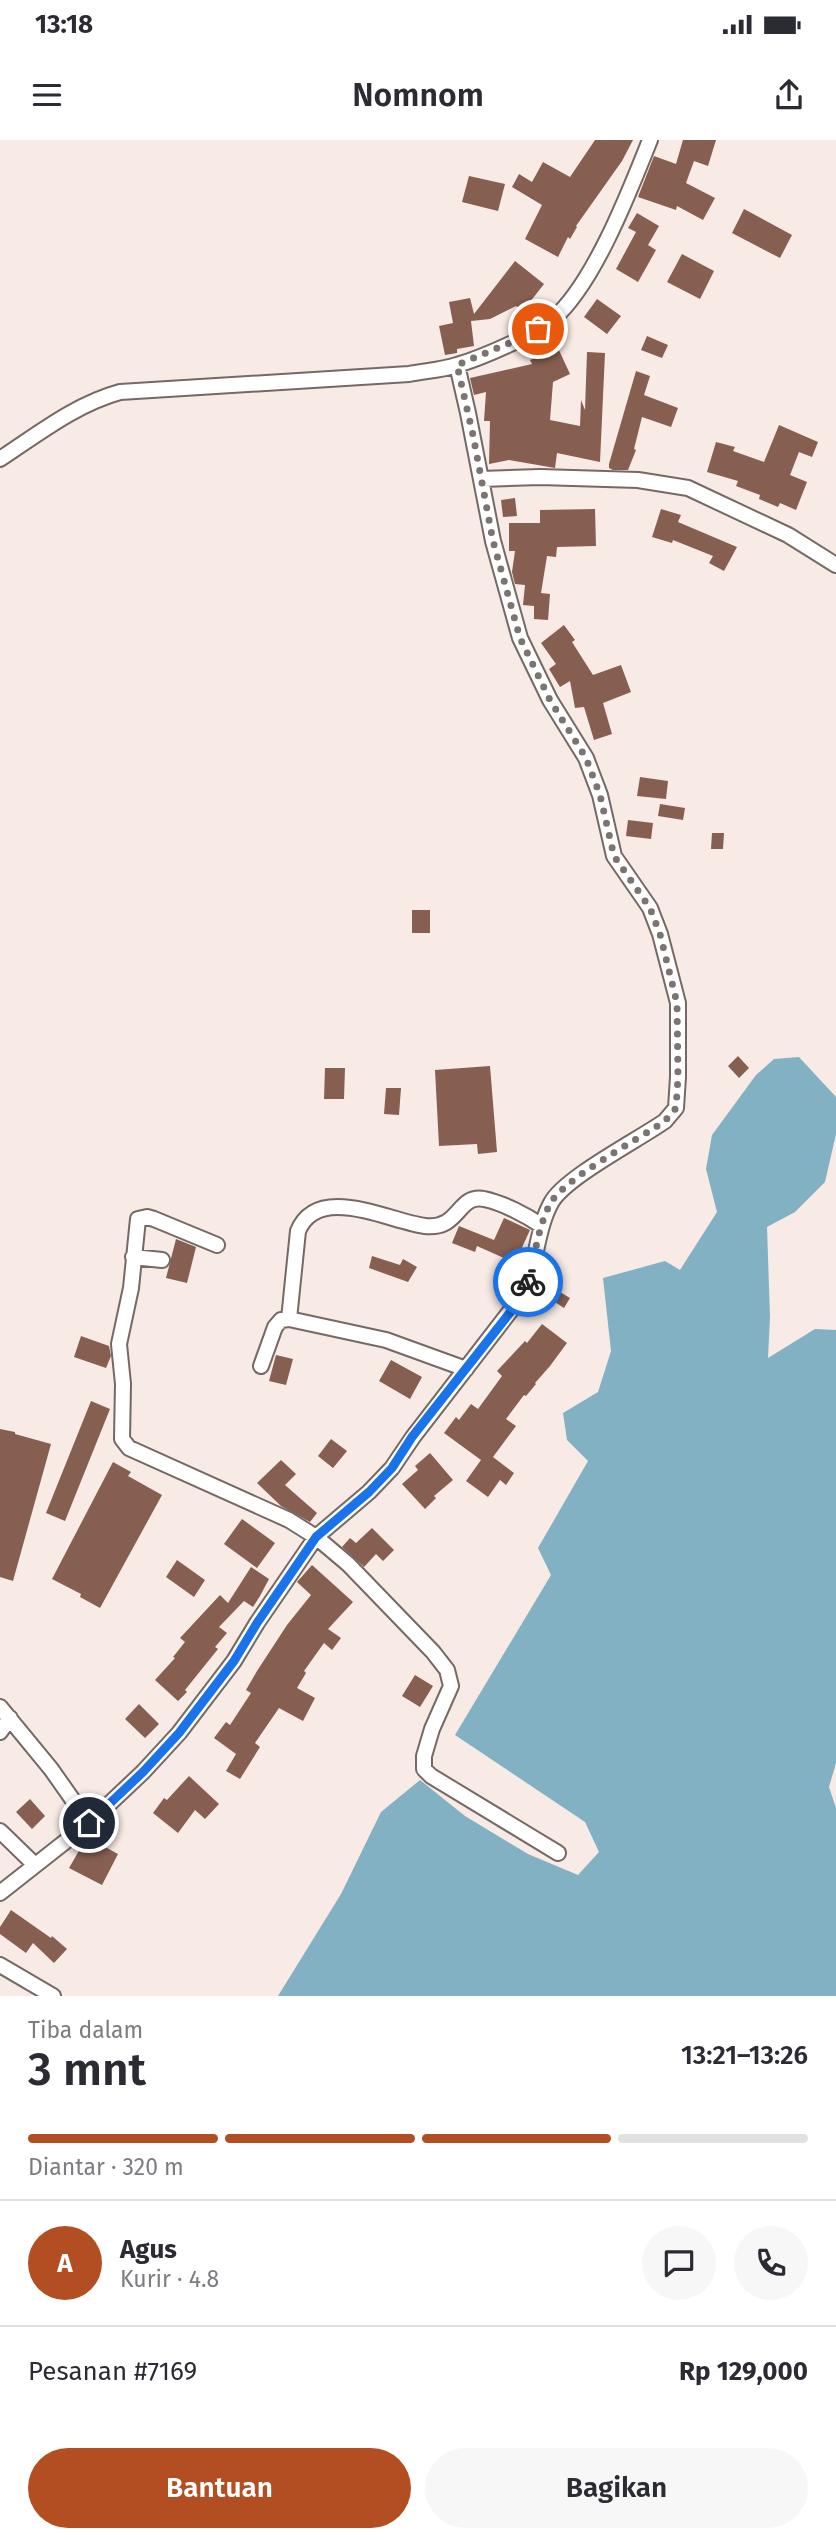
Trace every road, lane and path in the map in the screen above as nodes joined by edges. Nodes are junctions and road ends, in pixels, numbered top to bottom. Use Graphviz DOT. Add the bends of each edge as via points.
graph roads {
  1 [pos="650,140"];
  2 [pos="457,365"];
  3 [pos="0,459"];
  4 [pos="482,479"];
  5 [pos="836,565"];
  6 [pos="542,1226"];
  7 [pos="217,1245"];
  8 [pos="134,1257"];
  9 [pos="162,1260"];
  10 [pos="289,1319"];
  11 [pos="261,1366"];
  12 [pos="466,1369"];
  13 [pos="316,1537"];
  14 [pos="5,1712"];
  15 [pos="0,1732"];
  16 [pos="89,1823"];
  17 [pos="0,1831"];
  18 [pos="558,1853"];
  19 [pos="34,1864"];
  20 [pos="0,1892"];
  21 [pos="0,1965"];
  22 [pos="53,1996"];
  1 -- 2 [label="street" via="590,270 568,304 524,337"];
  2 -- 3 [label="street" via="409,374 120,392 75,411"];
  2 -- 4 [label="street"];
  4 -- 5 [label="street" via="614,479 688,488 788,535"];
  4 -- 6 [label="street" via="493,541 520,638 550,700 586,758 614,856 650,908 660,934 677,1003 676,1108 665,1121 557,1194"];
  6 -- 10 [label="street" via="484,1199 464,1203 443,1225 426,1226 373,1213 322,1208 302,1220 298,1231"];
  6 -- 12 [label="street" via="528,1281 516,1305"];
  7 -- 8 [label="street" via="147,1217 138,1219"];
  8 -- 9 [label="street"];
  8 -- 13 [label="street" via="119,1344 122,1439 129,1448 289,1520"];
  10 -- 11 [label="street" via="275,1327"];
  10 -- 12 [label="street" via="386,1340"];
  12 -- 13 [label="street" via="392,1468"];
  13 -- 16 [label="street" via="209,1696 143,1772"];
  13 -- 18 [label="street" via="390,1605 447,1670 451,1686 432,1728 424,1769"];
  14 -- 15 [label="street"];
  14 -- 16 [label="street"];
  16 -- 19 [label="street"];
  17 -- 19 [label="street"];
  19 -- 20 [label="street"];
  21 -- 22 [label="street"];
}
